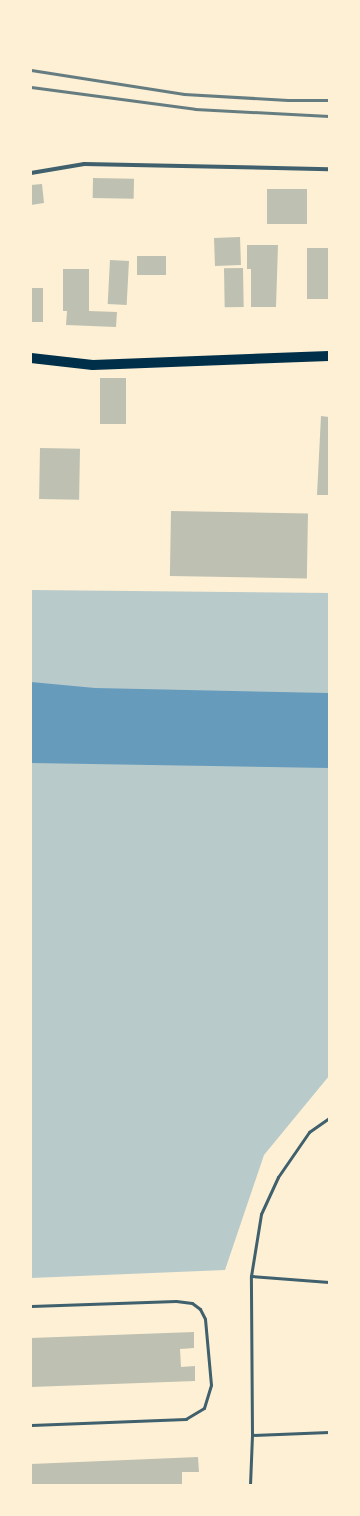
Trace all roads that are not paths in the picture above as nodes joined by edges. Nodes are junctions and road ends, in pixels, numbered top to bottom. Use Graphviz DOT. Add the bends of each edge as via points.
graph roads {
  1 [pos="329,169"];
  2 [pos="31,173"];
  3 [pos="329,356"];
  4 [pos="31,358"];
  5 [pos="329,1118"];
  6 [pos="252,1276"];
  7 [pos="329,1282"];
  8 [pos="31,1306"];
  9 [pos="31,1425"];
  10 [pos="329,1432"];
  11 [pos="252,1435"];
  12 [pos="250,1485"];
  1 -- 2 [label="street" via="84,164"];
  3 -- 4 [label="main road" via="92,365"];
  5 -- 6 [label="lane" via="309,1132 278,1177 261,1214"];
  6 -- 7 [label="lane"];
  6 -- 11 [label="lane"];
  8 -- 9 [label="lane" via="176,1301 192,1303 200,1309 204,1319 211,1385 204,1408 186,1419"];
  10 -- 11 [label="lane"];
  11 -- 12 [label="lane"];
}
